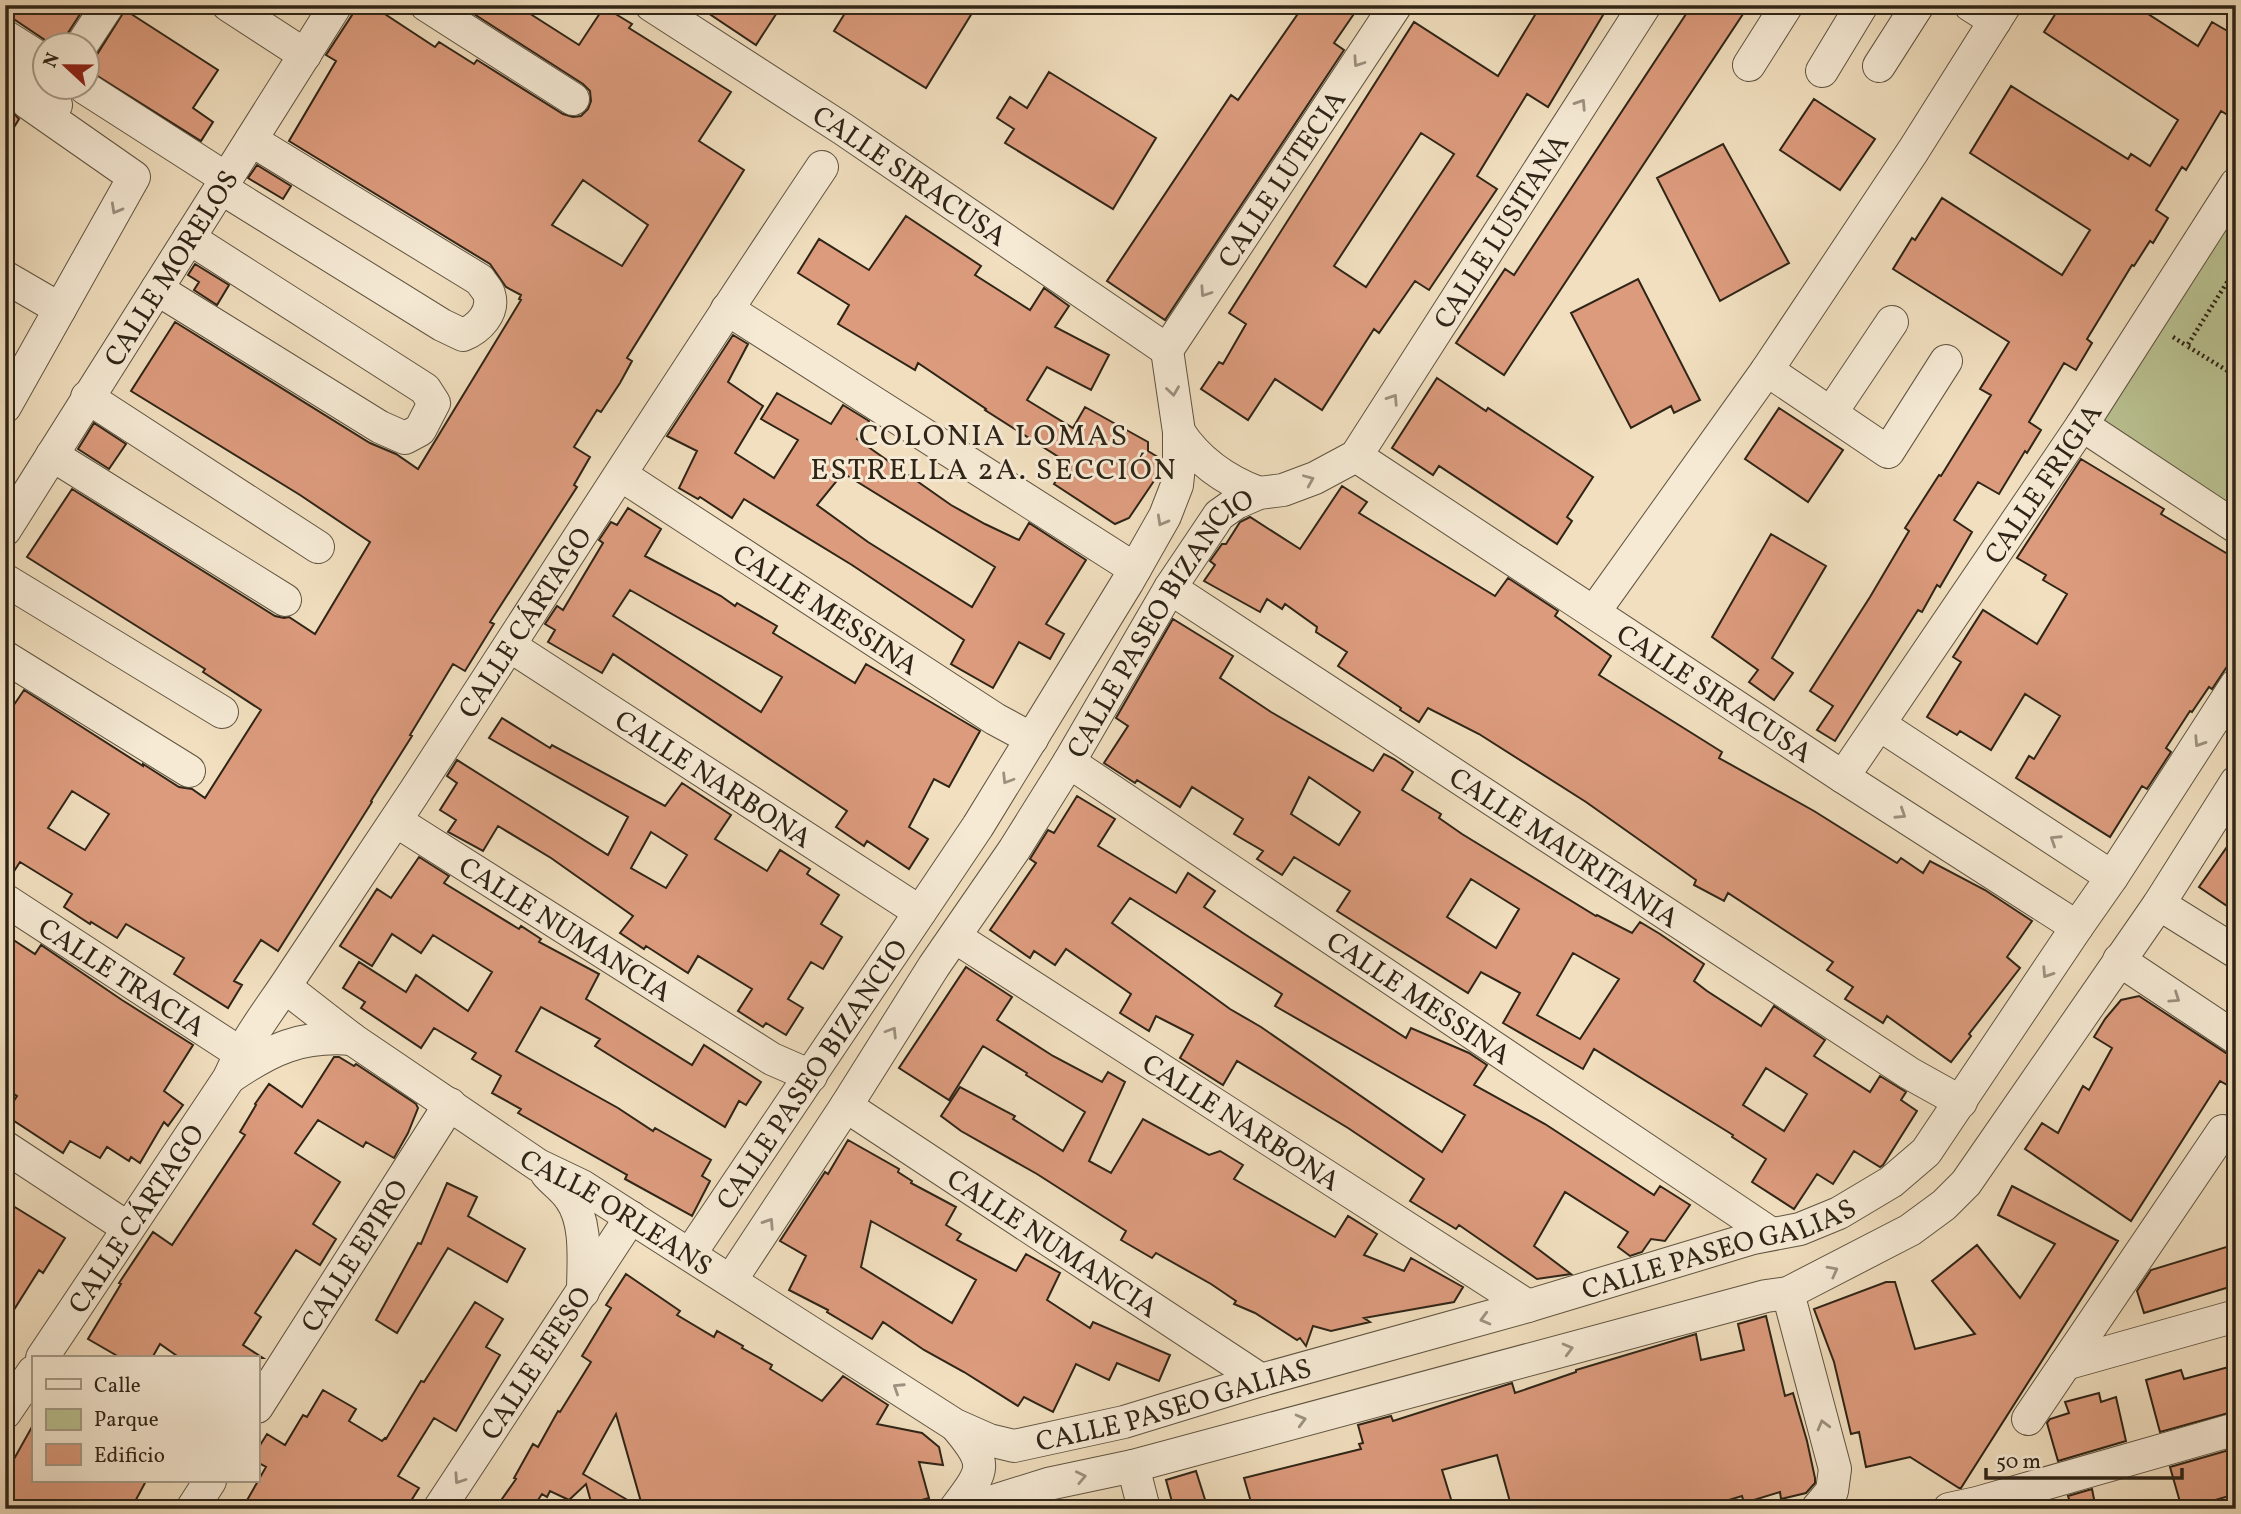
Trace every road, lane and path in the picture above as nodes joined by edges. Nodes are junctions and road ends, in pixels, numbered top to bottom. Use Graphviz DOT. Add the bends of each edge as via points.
graph roads {
  1 [pos="108,5"];
  2 [pos="228,5"];
  3 [pos="336,5"];
  4 [pos="426,5"];
  5 [pos="651,5"];
  6 [pos="1396,5"];
  7 [pos="1645,5"];
  8 [pos="1787,5"];
  9 [pos="1863,5"];
  10 [pos="1918,5"];
  11 [pos="1990,11"];
  12 [pos="91,32"];
  13 [pos="5,36"];
  14 [pos="32,53"];
  15 [pos="305,55"];
  16 [pos="1749,65"];
  17 [pos="1879,66"];
  18 [pos="1822,71"];
  19 [pos="5,72"];
  20 [pos="573,99"];
  21 [pos="102,100"];
  22 [pos="28,103"];
  23 [pos="251,140"];
  24 [pos="821,167"];
  25 [pos="134,177"];
  26 [pos="224,183"];
  27 [pos="2236,184"];
  28 [pos="189,238"];
  29 [pos="2236,268"];
  30 [pos="7,282"];
  31 [pos="157,289"];
  32 [pos="60,309"];
  33 [pos="727,309"];
  34 [pos="1892,322"];
  35 [pos="1167,350"];
  36 [pos="1946,360"];
  37 [pos="1767,370"];
  38 [pos="2236,376"];
  39 [pos="87,397"];
  40 [pos="5,407"];
  41 [pos="1831,413"];
  42 [pos="2082,425"];
  43 [pos="1179,432"];
  44 [pos="52,455"];
  45 [pos="1356,456"];
  46 [pos="621,475"];
  47 [pos="1259,493"];
  48 [pos="2236,527"];
  49 [pos="5,530"];
  50 [pos="318,547"];
  51 [pos="1135,569"];
  52 [pos="5,580"];
  53 [pos="1170,588"];
  54 [pos="285,600"];
  55 [pos="1594,612"];
  56 [pos="510,646"];
  57 [pos="5,657"];
  58 [pos="2236,684"];
  59 [pos="222,712"];
  60 [pos="1880,725"];
  61 [pos="1032,739"];
  62 [pos="1069,762"];
  63 [pos="189,771"];
  64 [pos="1843,777"];
  65 [pos="2236,782"];
  66 [pos="396,821"];
  67 [pos="978,826"];
  68 [pos="1014,850"];
  69 [pos="2112,877"];
  70 [pos="5,900"];
  71 [pos="2159,904"];
  72 [pos="919,912"];
  73 [pos="2077,927"];
  74 [pos="955,937"];
  75 [pos="2236,952"];
  76 [pos="2119,960"];
  77 [pos="285,987"];
  78 [pos="2236,1038"];
  79 [pos="352,1039"];
  80 [pos="235,1065"];
  81 [pos="811,1076"];
  82 [pos="1961,1102"];
  83 [pos="450,1104"];
  84 [pos="846,1106"];
  85 [pos="2231,1126"];
  86 [pos="5,1147"];
  87 [pos="1926,1152"];
  88 [pos="538,1165"];
  89 [pos="1891,1182"];
  90 [pos="1966,1183"];
  91 [pos="631,1217"];
  92 [pos="128,1228"];
  93 [pos="1910,1230"];
  94 [pos="1770,1233"];
  95 [pos="690,1254"];
  96 [pos="731,1280"];
  97 [pos="583,1292"];
  98 [pos="1788,1293"];
  99 [pos="1528,1307"];
  100 [pos="2236,1316"];
  101 [pos="43,1356"];
  102 [pos="2064,1364"];
  103 [pos="32,1373"];
  104 [pos="1261,1380"];
  105 [pos="9,1401"];
  106 [pos="259,1403"];
  107 [pos="2028,1419"];
  108 [pos="955,1425"];
  109 [pos="2236,1429"];
  110 [pos="1036,1441"];
  111 [pos="1133,1466"];
  112 [pos="209,1482"];
  113 [pos="1048,1484"];
  114 [pos="1825,1500"];
  115 [pos="192,1509"];
  116 [pos="439,1509"];
  117 [pos="956,1509"];
  118 [pos="968,1509"];
  119 [pos="1144,1509"];
  120 [pos="1949,1509"];
  1 -- 12 [label="street"];
  2 -- 15 [label="street"];
  3 -- 15 [label="street, CALLE MORELOS"];
  4 -- 20 [label="street"];
  5 -- 35 [label="street, CALLE SIRACUSA"];
  6 -- 35 [label="street, CALLE LUTECIA, one-way"];
  45 -- 7 [label="street, CALLE LUSITANA, one-way"];
  8 -- 16 [label="street"];
  9 -- 18 [label="street"];
  10 -- 17 [label="street"];
  11 -- 37 [label="street" via="1913,151"];
  13 -- 14 [label="street"];
  15 -- 23 [label="street, CALLE MORELOS"];
  19 -- 25 [label="street" via="120,146 134,160"];
  21 -- 26 [label="street"];
  22 -- 25 [label="street"];
  23 -- 26 [label="street, CALLE MORELOS"];
  23 -- 26 [label="street" via="480,279 490,309 476,330 463,335"];
  24 -- 33 [label="street, CALLE CÁRTAGO"];
  25 -- 32 [label="street, one-way"];
  26 -- 28 [label="street, CALLE MORELOS"];
  27 -- 42 [label="street, CALLE FRIGIA"];
  28 -- 31 [label="street, CALLE MORELOS"];
  28 -- 31 [label="street" via="425,389 434,403 420,430 405,438 380,427"];
  29 -- 38 [label="path" via="2187,345"];
  30 -- 32 [label="street"];
  31 -- 39 [label="street, CALLE MORELOS"];
  32 -- 40 [label="street"];
  33 -- 46 [label="street, CALLE CÁRTAGO"];
  33 -- 51 [label="street"];
  34 -- 41 [label="street"];
  35 -- 43 [label="street, CALLE PASEO BIZANCIO, one-way"];
  36 -- 41 [label="street" via="1888,452"];
  37 -- 41 [label="street"];
  37 -- 55 [label="street"];
  39 -- 44 [label="street, CALLE MORELOS"];
  39 -- 50 [label="street"];
  42 -- 48 [label="street"];
  42 -- 60 [label="street, CALLE FRIGIA"];
  43 -- 47 [label="street" via="1192,450 1221,474"];
  43 -- 51 [label="street, CALLE PASEO BIZANCIO, one-way" via="1173,501"];
  44 -- 49 [label="street, CALLE MORELOS"];
  44 -- 54 [label="street"];
  47 -- 45 [label="street, CALLE PASEO BIZANCIO, one-way" via="1315,478"];
  45 -- 55 [label="street, CALLE SIRACUSA"];
  46 -- 56 [label="street, CALLE CÁRTAGO"];
  46 -- 61 [label="street, CALLE MESSINA"];
  47 -- 53 [label="street, CALLE PASEO BIZANCIO" via="1219,515"];
  51 -- 61 [label="street, CALLE PASEO BIZANCIO"];
  52 -- 59 [label="street"];
  53 -- 62 [label="street, CALLE PASEO BIZANCIO"];
  53 -- 82 [label="street, CALLE MAURITANIA" via="1909,1073"];
  55 -- 64 [label="street, CALLE SIRACUSA"];
  56 -- 66 [label="street, CALLE CÁRTAGO"];
  56 -- 72 [label="street, CALLE NARBONA"];
  57 -- 63 [label="street"];
  58 -- 69 [label="street, CALLE PASEO GALIAS, one-way"];
  60 -- 64 [label="street, CALLE FRIGIA"];
  69 -- 60 [label="street, one-way"];
  61 -- 67 [label="street, CALLE PASEO BIZANCIO, one-way"];
  62 -- 68 [label="street, CALLE PASEO BIZANCIO"];
  62 -- 94 [label="street, CALLE MESSINA"];
  64 -- 73 [label="street, CALLE SIRACUSA, one-way"];
  65 -- 71 [label="street, CALLE PASEO GALIAS"];
  66 -- 77 [label="street, CALLE CÁRTAGO"];
  66 -- 81 [label="street, CALLE NUMANCIA" via="772,1059"];
  67 -- 68 [label="street"];
  67 -- 72 [label="street, CALLE PASEO BIZANCIO"];
  68 -- 74 [label="street, CALLE PASEO BIZANCIO"];
  69 -- 73 [label="street, CALLE PASEO GALIAS"];
  70 -- 80 [label="street, CALLE TRACIA"];
  71 -- 75 [label="street"];
  71 -- 76 [label="street, CALLE PASEO GALIAS"];
  72 -- 81 [label="street, CALLE PASEO BIZANCIO"];
  73 -- 82 [label="street, CALLE PASEO GALIAS, one-way"];
  84 -- 74 [label="street, CALLE PASEO BIZANCIO, one-way"];
  74 -- 99 [label="street, CALLE NARBONA"];
  76 -- 78 [label="street, one-way"];
  76 -- 90 [label="street, CALLE PASEO GALIAS"];
  77 -- 79 [label="street, CALLE ORLEANS"];
  77 -- 80 [label="street, CALLE CÁRTAGO"];
  79 -- 80 [label="street, CALLE CÁRTAGO" via="328,1037 290,1044"];
  79 -- 83 [label="street, CALLE ORLEANS"];
  80 -- 92 [label="street, CALLE CÁRTAGO"];
  81 -- 95 [label="street, CALLE PASEO BIZANCIO"];
  82 -- 87 [label="street, CALLE PASEO GALIAS"];
  83 -- 88 [label="street, CALLE ORLEANS"];
  83 -- 106 [label="street, CALLE EPIRO"];
  96 -- 84 [label="street, CALLE PASEO BIZANCIO, one-way"];
  84 -- 104 [label="street, CALLE NUMANCIA"];
  85 -- 102 [label="street"];
  86 -- 92 [label="street"];
  87 -- 89 [label="street, CALLE PASEO GALIAS"];
  87 -- 90 [label="street"];
  88 -- 91 [label="street, CALLE ORLEANS"];
  88 -- 97 [label="street" via="571,1199 579,1220"];
  89 -- 93 [label="street" via="1908,1193 1914,1211"];
  89 -- 94 [label="street, CALLE PASEO GALIAS" via="1839,1213 1800,1229"];
  90 -- 93 [label="street, CALLE PASEO GALIAS"];
  91 -- 95 [label="street, CALLE ORLEANS"];
  91 -- 97 [label="street, CALLE EFESO"];
  92 -- 101 [label="street, CALLE CÁRTAGO"];
  98 -- 93 [label="street, CALLE PASEO GALIAS, one-way"];
  94 -- 99 [label="street, CALLE PASEO GALIAS"];
  95 -- 96 [label="street, CALLE ORLEANS"];
  108 -- 96 [label="street, CALLE ORLEANS, one-way"];
  97 -- 116 [label="street, CALLE EFESO, one-way"];
  111 -- 98 [label="street, CALLE PASEO GALIAS, one-way"];
  114 -- 98 [label="street, one-way" via="1835,1469"];
  99 -- 104 [label="street, CALLE PASEO GALIAS, one-way"];
  100 -- 102 [label="street"];
  102 -- 107 [label="street"];
  103 -- 105 [label="street"];
  104 -- 110 [label="street, CALLE PASEO GALIAS" via="1124,1422"];
  108 -- 110 [label="street, CALLE PASEO GALIAS" via="1014,1446"];
  108 -- 117 [label="street" via="980,1462"];
  109 -- 120 [label="street"];
  110 -- 113 [label="street"];
  113 -- 111 [label="street, CALLE PASEO GALIAS, one-way"];
  111 -- 119 [label="street"];
  112 -- 115 [label="street"];
  113 -- 118 [label="street, CALLE PASEO GALIAS"];
}
